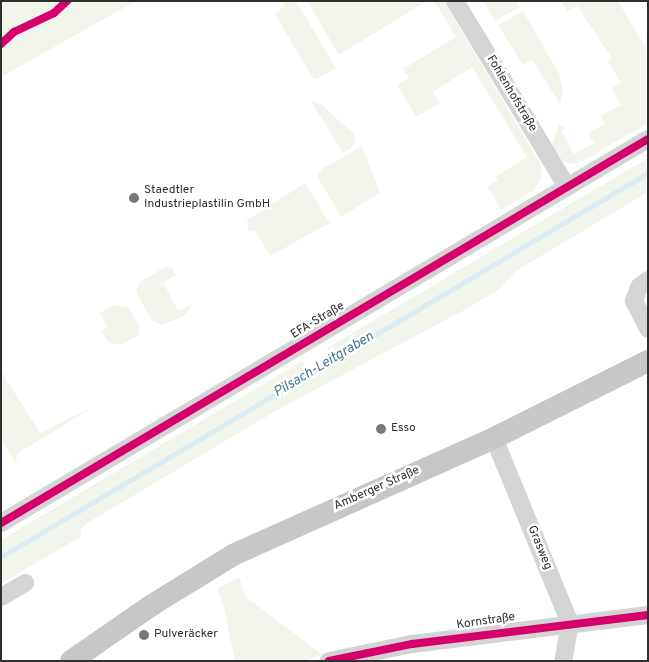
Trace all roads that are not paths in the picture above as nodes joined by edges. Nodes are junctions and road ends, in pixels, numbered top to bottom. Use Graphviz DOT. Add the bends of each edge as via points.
graph roads {
  1 [pos="455,1"];
  2 [pos="648,139"];
  3 [pos="567,187"];
  4 [pos="648,280"];
  5 [pos="648,330"];
  6 [pos="648,361"];
  7 [pos="494,438"];
  8 [pos="1,523"];
  9 [pos="25,583"];
  10 [pos="1,597"];
  11 [pos="648,615"];
  12 [pos="570,623"];
  13 [pos="115,632"];
  14 [pos="71,661"];
  15 [pos="96,661"];
  16 [pos="329,661"];
  17 [pos="562,661"];
  1 -- 3 [label="street, Fohlenhofstraße"];
  2 -- 3 [label="street, EFA-Straße"];
  3 -- 8 [label="street, EFA-Straße"];
  4 -- 5 [label="street" via="639,287 634,301"];
  6 -- 7 [label="main road, Amberger Straße"];
  7 -- 12 [label="street, Grasweg"];
  7 -- 13 [label="main road, Amberger Straße" via="235,554 167,595"];
  9 -- 10 [label="street"];
  11 -- 12 [label="street, Kornstraße"];
  12 -- 16 [label="street, Kornstraße" via="412,644"];
  12 -- 17 [label="street"];
  13 -- 14 [label="main road, Amberger Straße"];
  13 -- 15 [label="main road, Amberger Straße"];
}
